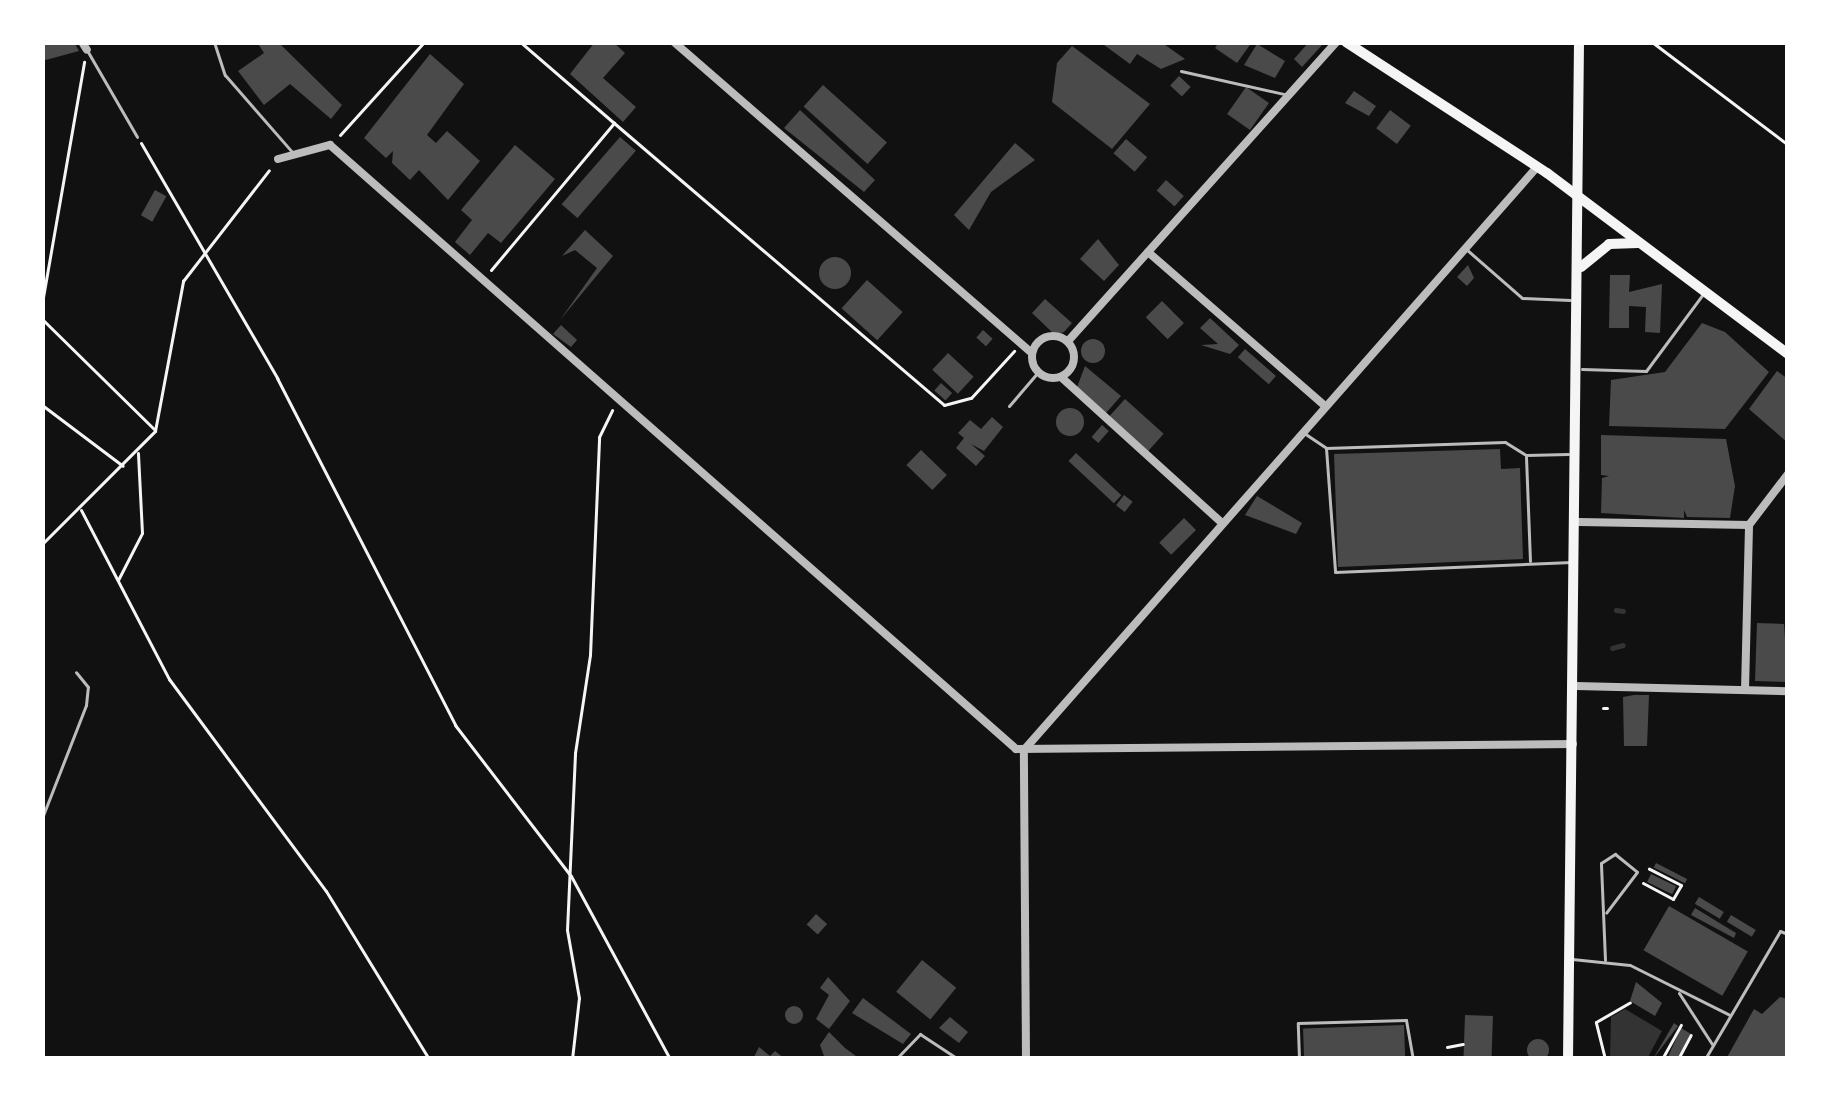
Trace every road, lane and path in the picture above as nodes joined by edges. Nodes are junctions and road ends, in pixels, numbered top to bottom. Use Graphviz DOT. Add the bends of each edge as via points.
graph roads {
  1 [pos="214,42"];
  2 [pos="424,42"];
  3 [pos="520,42"];
  4 [pos="674,42"];
  5 [pos="1336,42"];
  6 [pos="1346,42"];
  7 [pos="1579,42"];
  8 [pos="1652,42"];
  9 [pos="84,46"];
  10 [pos="1181,70"];
  11 [pos="1288,96"];
  12 [pos="614,123"];
  13 [pos="137,137"];
  14 [pos="330,145"];
  15 [pos="1788,145"];
  16 [pos="294,154"];
  17 [pos="278,160"];
  18 [pos="1537,166"];
  19 [pos="1581,198"];
  20 [pos="1641,243"];
  21 [pos="203,246"];
  22 [pos="1465,248"];
  23 [pos="1148,252"];
  24 [pos="1581,267"];
  25 [pos="481,281"];
  26 [pos="1705,292"];
  27 [pos="1581,301"];
  28 [pos="42,302"];
  29 [pos="42,319"];
  30 [pos="1069,340"];
  31 [pos="1018,346"];
  32 [pos="1029,351"];
  33 [pos="1788,354"];
  34 [pos="1581,369"];
  35 [pos="1039,371"];
  36 [pos="1061,376"];
  37 [pos="622,400"];
  38 [pos="42,405"];
  39 [pos="1009,406"];
  40 [pos="1325,406"];
  41 [pos="155,431"];
  42 [pos="1303,432"];
  43 [pos="1326,448"];
  44 [pos="138,451"];
  45 [pos="1526,454"];
  46 [pos="1580,454"];
  47 [pos="124,467"];
  48 [pos="1788,474"];
  49 [pos="82,510"];
  50 [pos="1579,522"];
  51 [pos="1222,523"];
  52 [pos="1749,525"];
  53 [pos="42,544"];
  54 [pos="1578,562"];
  55 [pos="1530,563"];
  56 [pos="118,580"];
  57 [pos="76,672"];
  58 [pos="1576,686"];
  59 [pos="1745,690"];
  60 [pos="1788,691"];
  61 [pos="1575,744"];
  62 [pos="1024,750"];
  63 [pos="42,818"];
  64 [pos="1649,869"];
  65 [pos="571,876"];
  66 [pos="1642,882"];
  67 [pos="1606,914"];
  68 [pos="1788,934"];
  69 [pos="1570,959"];
  70 [pos="1605,960"];
  71 [pos="1678,992"];
  72 [pos="1630,1002"];
  73 [pos="1730,1015"];
  74 [pos="1681,1025"];
  75 [pos="1692,1033"];
  76 [pos="1463,1044"];
  77 [pos="1447,1046"];
  78 [pos="1713,1046"];
  79 [pos="429,1059"];
  80 [pos="572,1059"];
  81 [pos="670,1059"];
  82 [pos="896,1059"];
  83 [pos="958,1059"];
  84 [pos="1026,1059"];
  85 [pos="1299,1059"];
  86 [pos="1413,1059"];
  87 [pos="1568,1059"];
  88 [pos="1605,1059"];
  89 [pos="1662,1059"];
  90 [pos="1678,1059"];
  91 [pos="1705,1059"];
  1 -- 16 [label="lane" via="225,75"];
  2 -- 14 [label="path"];
  3 -- 12 [label="path"];
  4 -- 31 [label="street"];
  5 -- 11 [label="street"];
  6 -- 18 [label="main road"];
  7 -- 19 [label="main road"];
  8 -- 15 [label="path"];
  9 -- 13 [label="lane"];
  9 -- 28 [label="path"];
  10 -- 11 [label="lane"];
  11 -- 23 [label="street"];
  12 -- 25 [label="path"];
  12 -- 31 [label="path" via="944,405 971,398"];
  13 -- 21 [label="path"];
  14 -- 16 [label="street"];
  14 -- 25 [label="street"];
  16 -- 17 [label="street"];
  17 -- 21 [label="path"];
  18 -- 19 [label="main road"];
  18 -- 22 [label="street"];
  19 -- 20 [label="main road"];
  19 -- 24 [label="main road"];
  20 -- 24 [label="main road" via="1613,243"];
  20 -- 26 [label="main road"];
  21 -- 41 [label="path" via="177,296"];
  21 -- 65 [label="path" via="213,279 277,378 454,725"];
  22 -- 27 [label="lane" via="1522,298"];
  22 -- 40 [label="street"];
  23 -- 30 [label="street"];
  23 -- 40 [label="street"];
  24 -- 27 [label="main road"];
  25 -- 37 [label="street"];
  26 -- 33 [label="main road"];
  26 -- 34 [label="lane" via="1646,370"];
  27 -- 34 [label="main road"];
  29 -- 41 [label="path"];
  30 -- 32 [label="street" via="1054,337"];
  30 -- 36 [label="street" via="1075,356"];
  31 -- 32 [label="street"];
  32 -- 35 [label="street"];
  34 -- 46 [label="main road"];
  35 -- 36 [label="street"];
  35 -- 39 [label="lane"];
  36 -- 51 [label="street"];
  37 -- 62 [label="street"];
  37 -- 65 [label="path" via="599,437"];
  38 -- 47 [label="path"];
  40 -- 42 [label="street"];
  41 -- 44 [label="path"];
  42 -- 43 [label="lane"];
  42 -- 51 [label="street"];
  43 -- 45 [label="lane" via="1505,442"];
  43 -- 55 [label="lane" via="1335,572"];
  44 -- 47 [label="path"];
  44 -- 56 [label="path" via="142,533"];
  45 -- 46 [label="lane"];
  45 -- 55 [label="lane"];
  46 -- 50 [label="main road"];
  47 -- 49 [label="path"];
  48 -- 52 [label="street"];
  49 -- 53 [label="path"];
  49 -- 56 [label="path"];
  50 -- 52 [label="street"];
  50 -- 54 [label="main road"];
  51 -- 62 [label="street"];
  52 -- 59 [label="street"];
  54 -- 55 [label="lane"];
  54 -- 58 [label="main road"];
  56 -- 79 [label="path" via="169,679 326,891"];
  57 -- 63 [label="lane" via="88,687 86,705"];
  58 -- 59 [label="street"];
  58 -- 61 [label="main road"];
  59 -- 60 [label="street"];
  61 -- 62 [label="street"];
  61 -- 69 [label="main road"];
  62 -- 84 [label="street"];
  64 -- 66 [label="path" via="1681,885 1673,899"];
  65 -- 80 [label="path" via="567,929 580,998"];
  65 -- 81 [label="path"];
  67 -- 67 [label="lane" via="1601,863 1615,854 1637,872"];
  67 -- 70 [label="lane"];
  68 -- 73 [label="lane" via="1780,931"];
  69 -- 70 [label="lane"];
  69 -- 87 [label="main road"];
  70 -- 71 [label="lane"];
  71 -- 73 [label="lane"];
  71 -- 78 [label="lane"];
  72 -- 88 [label="path" via="1596,1022"];
  73 -- 78 [label="lane"];
  74 -- 89 [label="path"];
  75 -- 90 [label="path"];
  76 -- 77 [label="path"];
  78 -- 91 [label="lane"];
  82 -- 83 [label="lane" via="920,1034"];
  85 -- 86 [label="lane" via="1298,1023 1406,1020"];
}
